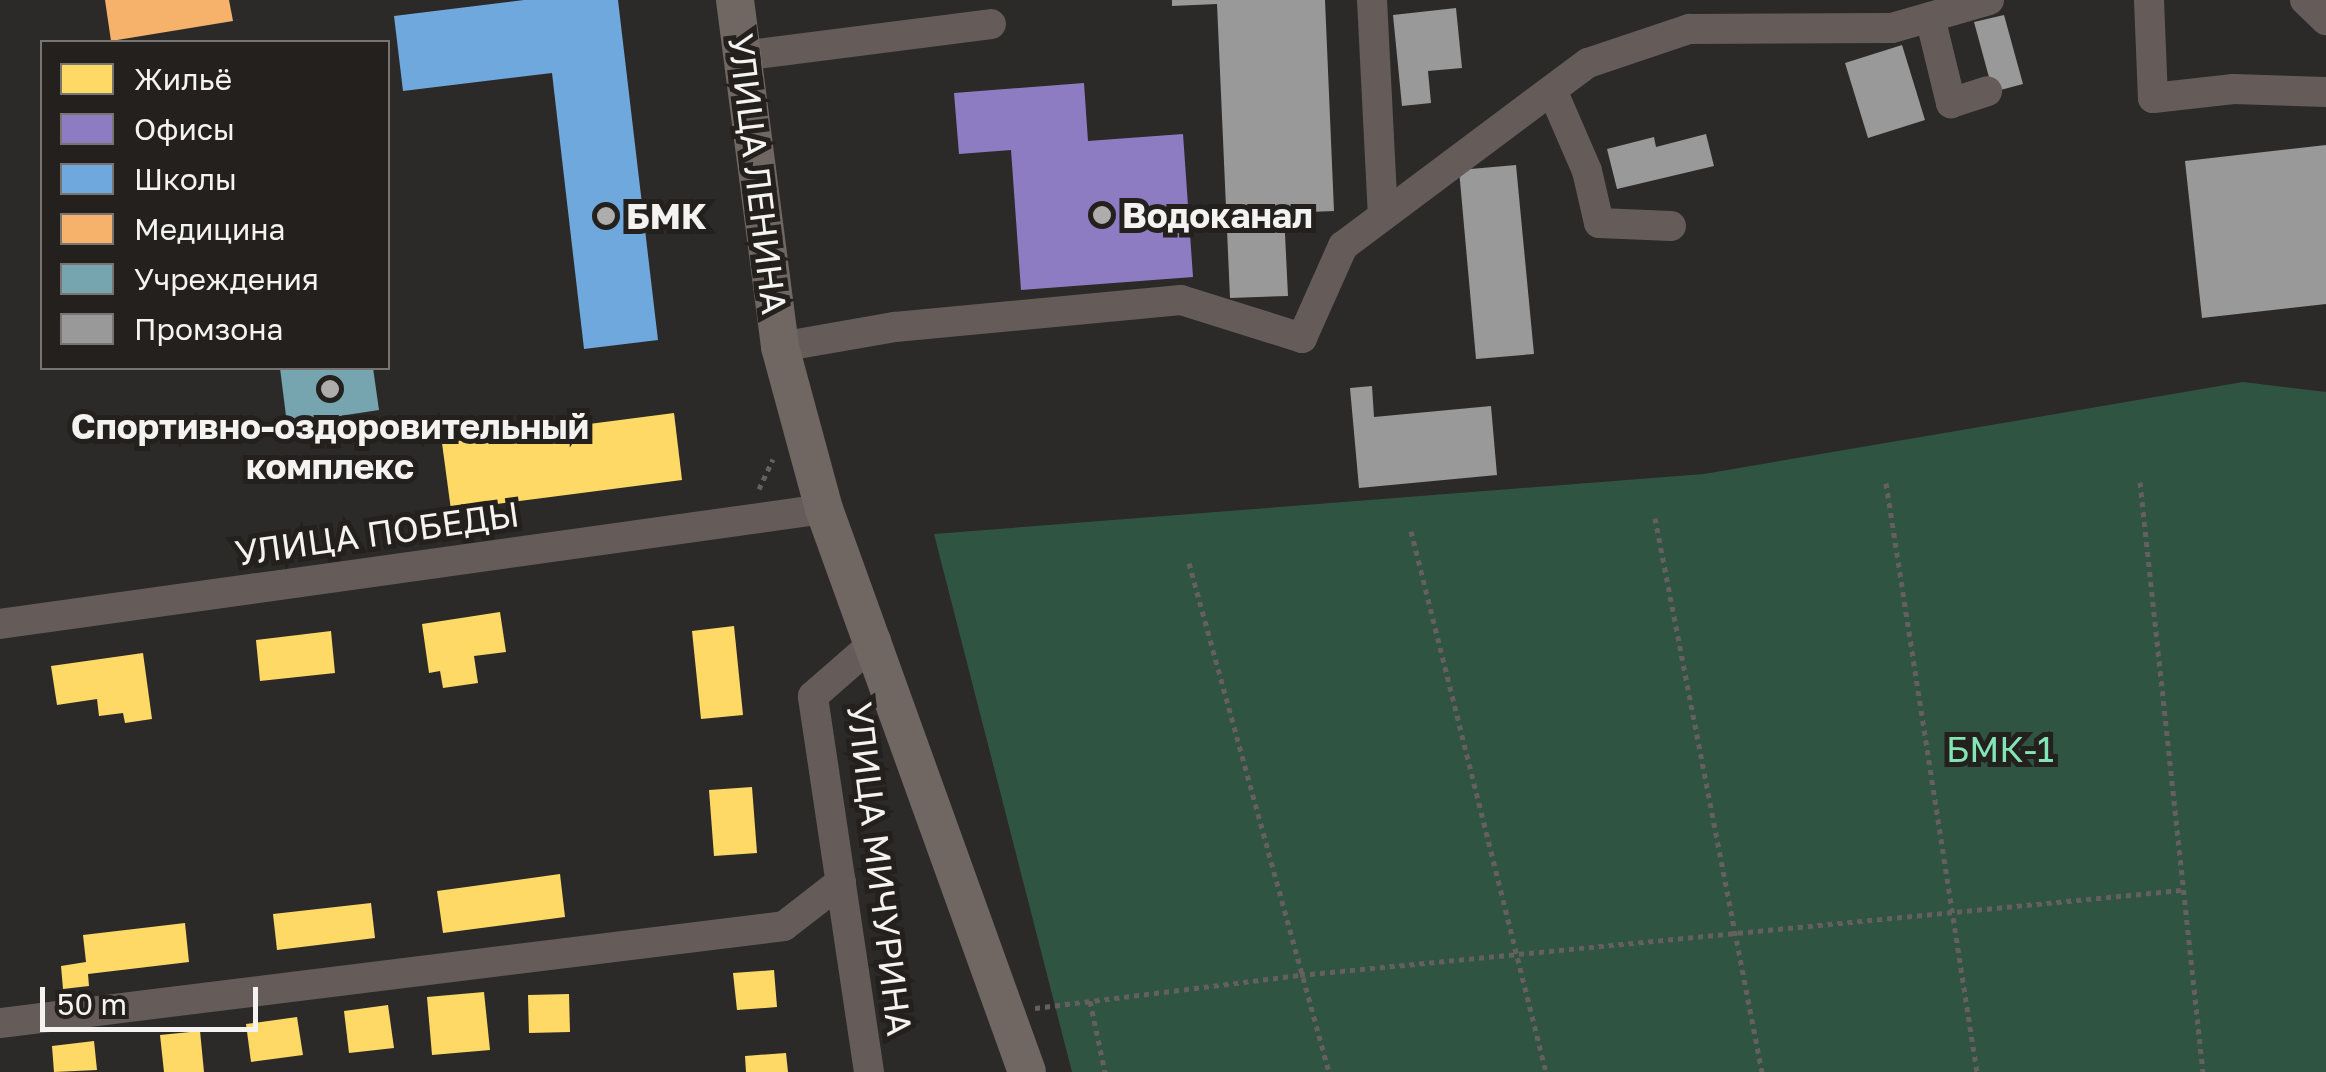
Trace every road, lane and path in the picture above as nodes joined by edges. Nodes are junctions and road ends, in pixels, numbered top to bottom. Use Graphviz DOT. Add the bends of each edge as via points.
graph roads {
  1 [pos="735,0"];
  2 [pos="1372,0"];
  3 [pos="1989,0"];
  4 [pos="2149,0"];
  5 [pos="2304,0"];
  6 [pos="1930,17"];
  7 [pos="2326,20"];
  8 [pos="991,24"];
  9 [pos="742,56"];
  10 [pos="1552,90"];
  11 [pos="1986,91"];
  12 [pos="2326,92"];
  13 [pos="1383,216"];
  14 [pos="1671,226"];
  15 [pos="780,347"];
  16 [pos="2140,482"];
  17 [pos="1886,483"];
  18 [pos="824,510"];
  19 [pos="1654,518"];
  20 [pos="1411,532"];
  21 [pos="1189,563"];
  22 [pos="0,624"];
  23 [pos="876,641"];
  24 [pos="840,882"];
  25 [pos="2181,890"];
  26 [pos="1953,914"];
  27 [pos="1735,935"];
  28 [pos="1520,956"];
  29 [pos="1300,975"];
  30 [pos="1090,1001"];
  31 [pos="1003,1012"];
  32 [pos="0,1024"];
  33 [pos="869,1072"];
  34 [pos="1026,1072"];
  35 [pos="1105,1072"];
  36 [pos="1329,1072"];
  37 [pos="1546,1072"];
  38 [pos="1762,1072"];
  39 [pos="1976,1072"];
  40 [pos="2203,1072"];
  1 -- 9 [label="main road, УЛИЦА ЛЕНИНА"];
  2 -- 13 [label="street"];
  3 -- 6 [label="street"];
  4 -- 12 [label="street" via="2153,98 2232,89"];
  5 -- 7 [label="street"];
  6 -- 10 [label="street" via="1834,32 1690,29 1588,63"];
  6 -- 11 [label="street" via="1952,103"];
  8 -- 9 [label="street"];
  9 -- 15 [label="main road, УЛИЦА ЛЕНИНА"];
  10 -- 13 [label="street"];
  10 -- 14 [label="street" via="1587,171 1599,223"];
  13 -- 15 [label="street" via="1343,246 1302,338 1181,300 894,327"];
  15 -- 18 [label="main road, УЛИЦА ЛЕНИНА"];
  16 -- 25 [label="path"];
  17 -- 26 [label="path"];
  18 -- 22 [label="street, УЛИЦА ПОБЕДЫ"];
  18 -- 23 [label="main road, УЛИЦА ЛЕНИНА"];
  19 -- 27 [label="path"];
  20 -- 28 [label="path"];
  21 -- 29 [label="path"];
  23 -- 24 [label="street, УЛИЦА МИЧУРИНА" via="813,696"];
  23 -- 31 [label="main road, УЛИЦА ЛЕНИНА"];
  24 -- 32 [label="street" via="784,926"];
  24 -- 33 [label="street, УЛИЦА МИЧУРИНА"];
  25 -- 26 [label="path"];
  25 -- 40 [label="path"];
  26 -- 27 [label="path"];
  26 -- 39 [label="path"];
  27 -- 28 [label="path"];
  27 -- 38 [label="path"];
  28 -- 29 [label="path"];
  28 -- 37 [label="path"];
  29 -- 30 [label="path"];
  29 -- 36 [label="path"];
  30 -- 31 [label="path"];
  30 -- 35 [label="path"];
  31 -- 34 [label="main road, УЛИЦА ЛЕНИНА"];
}
